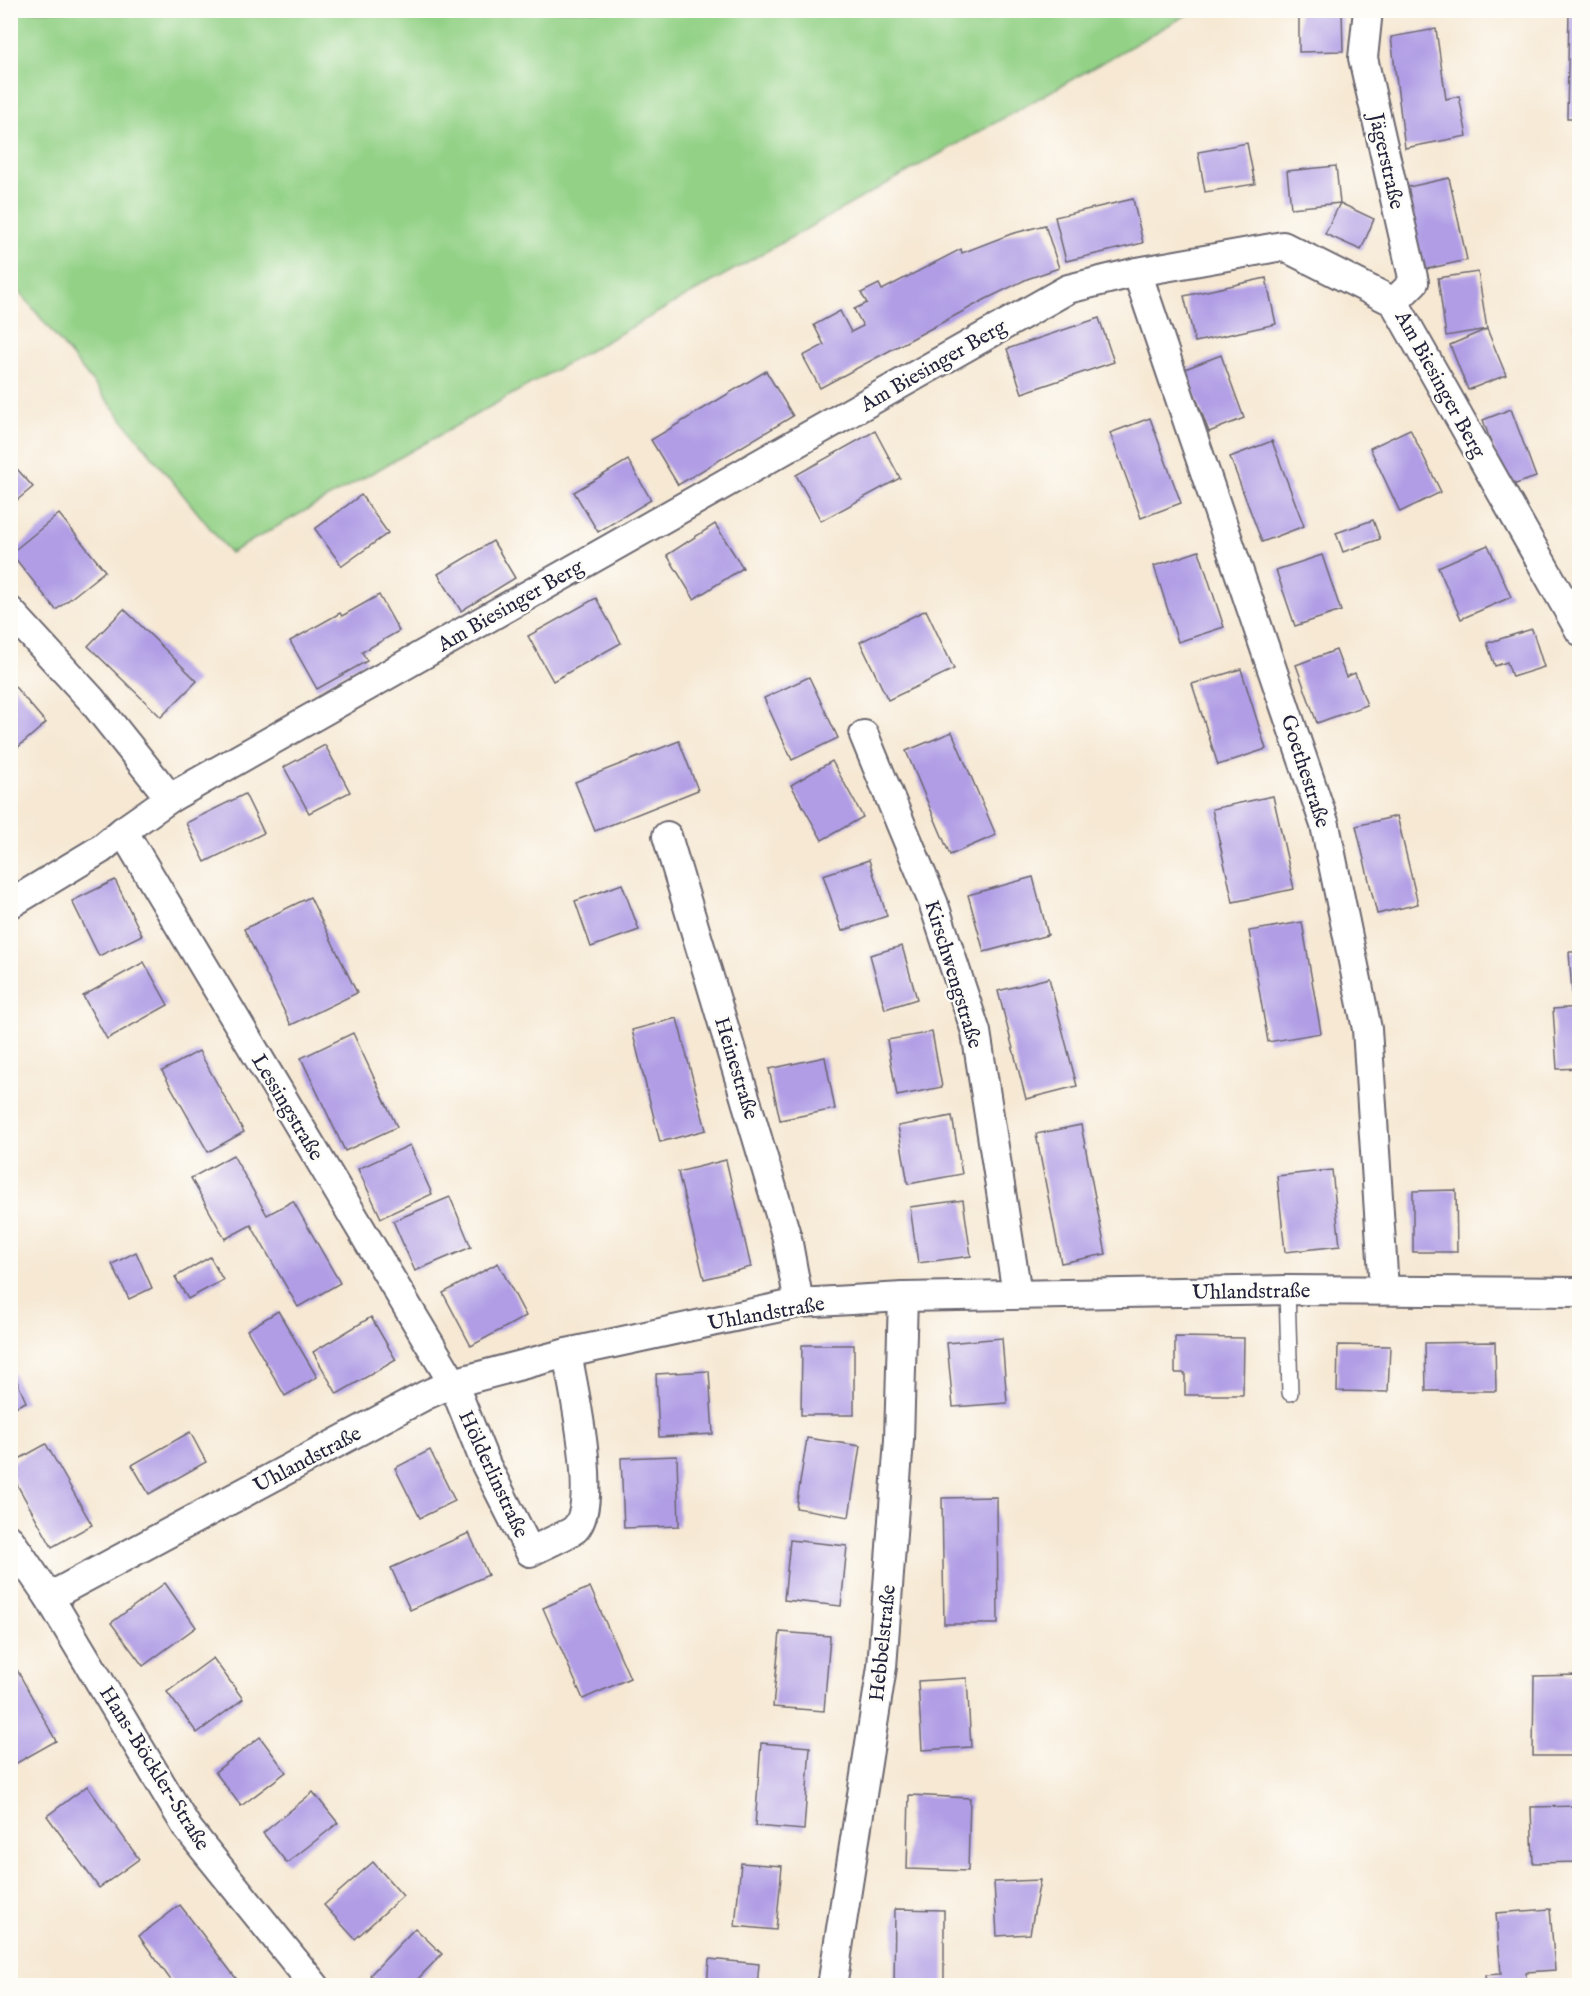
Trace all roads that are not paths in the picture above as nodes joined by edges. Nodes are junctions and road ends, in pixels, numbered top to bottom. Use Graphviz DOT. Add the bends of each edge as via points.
graph roads {
  1 [pos="1368,10"];
  2 [pos="1137,272"];
  3 [pos="1394,302"];
  4 [pos="10,611"];
  5 [pos="1580,631"];
  6 [pos="864,735"];
  7 [pos="170,798"];
  8 [pos="123,831"];
  9 [pos="667,836"];
  10 [pos="10,904"];
  11 [pos="1384,1289"];
  12 [pos="1287,1290"];
  13 [pos="1580,1292"];
  14 [pos="1017,1294"];
  15 [pos="903,1297"];
  16 [pos="799,1303"];
  17 [pos="567,1353"];
  18 [pos="453,1383"];
  19 [pos="1290,1393"];
  20 [pos="10,1540"];
  21 [pos="49,1597"];
  22 [pos="315,1986"];
  23 [pos="832,1986"];
  1 -- 3 [label="street, Jägerstraße" via="1364,58 1414,282"];
  2 -- 3 [label="street, Am Biesinger Berg" via="1283,246"];
  2 -- 7 [label="street, Am Biesinger Berg" via="1068,289"];
  2 -- 11 [label="street, Goethestraße" via="1325,825 1367,1029"];
  3 -- 5 [label="street, Am Biesinger Berg"];
  4 -- 7 [label="street" via="91,699"];
  6 -- 14 [label="street, Kirschwengstraße" via="933,902 976,1032"];
  7 -- 8 [label="street, Am Biesinger Berg"];
  8 -- 10 [label="street" via="101,849"];
  8 -- 18 [label="street, Lessingstraße"];
  9 -- 16 [label="street, Heinestraße" via="787,1238"];
  11 -- 12 [label="street, Uhlandstraße"];
  11 -- 13 [label="street, Uhlandstraße"];
  12 -- 14 [label="street, Uhlandstraße"];
  12 -- 19 [label="lane"];
  14 -- 15 [label="street, Uhlandstraße"];
  15 -- 16 [label="street, Uhlandstraße"];
  15 -- 23 [label="street, Hebbelstraße" via="898,1440 882,1667"];
  16 -- 17 [label="street, Uhlandstraße"];
  17 -- 18 [label="street, Uhlandstraße"];
  17 -- 18 [label="street, Hölderlinstraße" via="583,1444 585,1510 575,1529 530,1552 486,1465"];
  18 -- 21 [label="street, Uhlandstraße"];
  20 -- 21 [label="street, Hans-Böckler-Straße"];
  21 -- 22 [label="street, Hans-Böckler-Straße" via="188,1829"];
}
